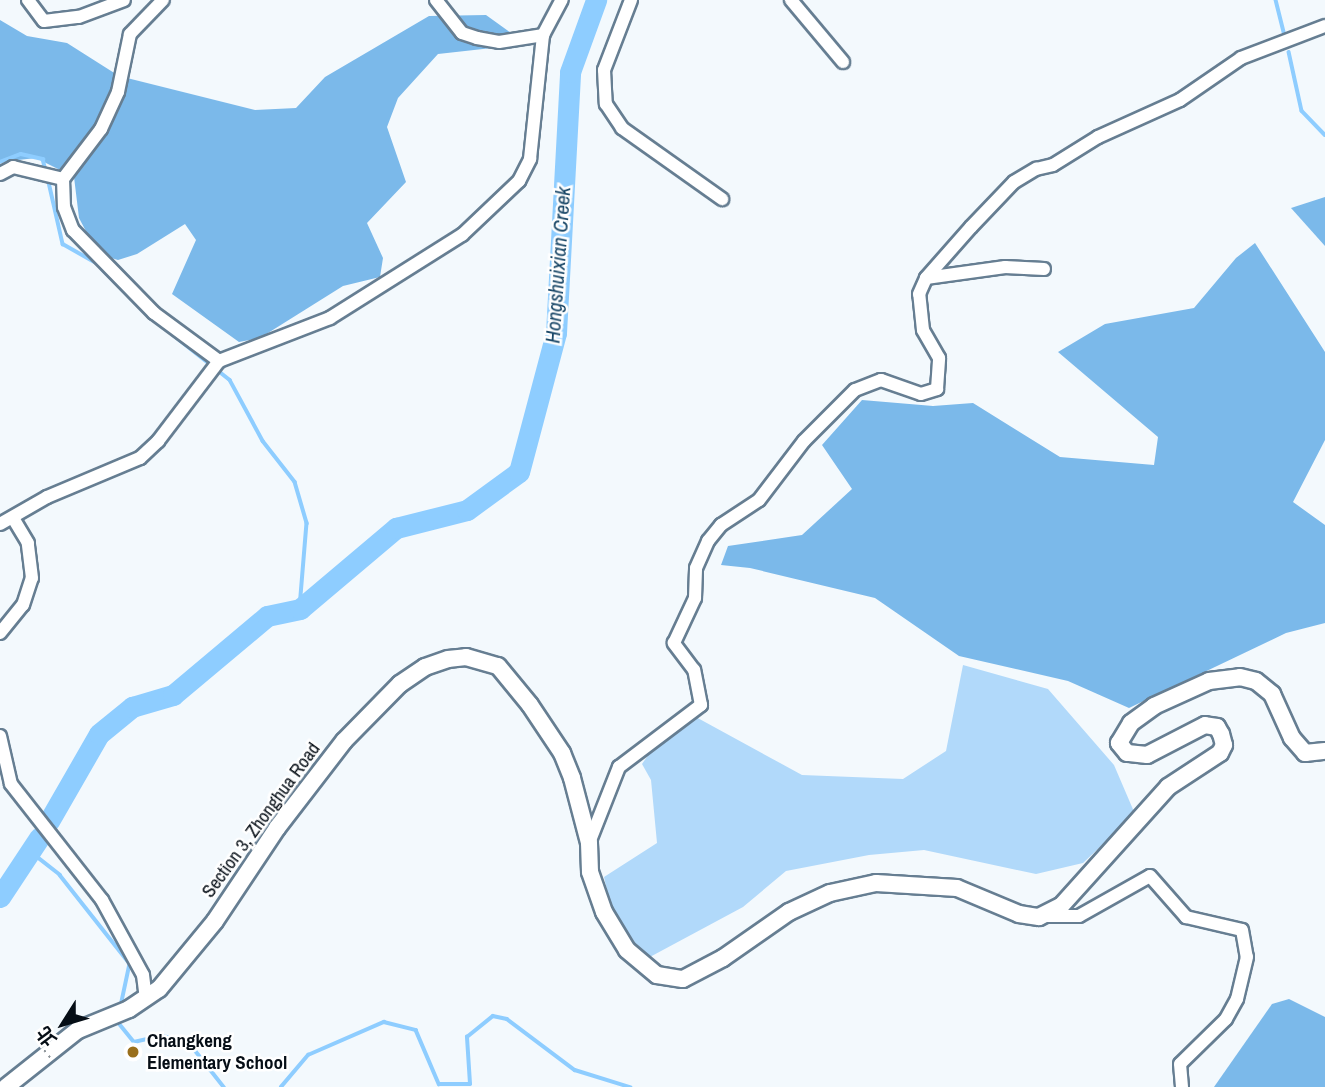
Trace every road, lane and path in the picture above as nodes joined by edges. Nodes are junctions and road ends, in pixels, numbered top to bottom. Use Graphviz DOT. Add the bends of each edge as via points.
graph roads {
  1 [pos="28,0"];
  2 [pos="124,0"];
  3 [pos="163,0"];
  4 [pos="436,0"];
  5 [pos="562,0"];
  6 [pos="631,0"];
  7 [pos="791,0"];
  8 [pos="1325,26"];
  9 [pos="543,35"];
  10 [pos="843,62"];
  11 [pos="0,174"];
  12 [pos="59,178"];
  13 [pos="722,200"];
  14 [pos="1044,268"];
  15 [pos="926,278"];
  16 [pos="219,361"];
  17 [pos="13,518"];
  18 [pos="0,524"];
  19 [pos="0,633"];
  20 [pos="0,736"];
  21 [pos="1325,751"];
  22 [pos="589,843"];
  23 [pos="1039,916"];
  24 [pos="146,999"];
  25 [pos="40,1045"];
  26 [pos="53,1061"];
  27 [pos="6,1087"];
  28 [pos="1182,1087"];
  1 -- 2 [label="street" via="44,21 79,17"];
  3 -- 12 [label="street" via="130,34 118,92 102,129"];
  4 -- 9 [label="street" via="462,33 477,38 499,42"];
  5 -- 9 [label="street"];
  6 -- 13 [label="street" via="604,70 606,104 622,128"];
  7 -- 10 [label="street"];
  8 -- 15 [label="street" via="1241,58 1180,100 1014,182"];
  9 -- 16 [label="street" via="530,159 519,181 462,234 372,293 330,318"];
  11 -- 12 [label="street" via="13,167 37,169"];
  12 -- 16 [label="street" via="73,230 154,313"];
  14 -- 15 [label="street" via="1005,267"];
  15 -- 22 [label="street" via="917,307 923,330 939,358 936,389 920,394 881,380 855,390 804,441 759,500 721,525 708,541 696,568 695,598 674,643 694,670 701,705 619,767"];
  16 -- 17 [label="street" via="140,458 47,497"];
  17 -- 18 [label="street"];
  17 -- 19 [label="street" via="28,543 32,578 23,605"];
  20 -- 24 [label="street" via="11,784 108,911 143,975"];
  21 -- 23 [label="main road" via="1305,752 1292,738 1272,694 1256,681 1240,677 1209,681 1154,706 1121,734 1119,743 1127,753 1147,755 1205,725 1217,727 1224,744 1220,753 1168,787 1091,878 1061,906"];
  22 -- 23 [label="main road, Section 3, Zhonghua Road" via="593,883 627,950 657,975 683,979 723,958 789,912 830,893 876,883 957,888 1019,914"];
  22 -- 24 [label="main road, Section 3, Zhonghua Road" via="562,753 498,666 466,657 425,667 400,684 344,741 276,828 215,921"];
  23 -- 28 [label="street" via="1079,916 1150,876 1186,917 1242,930 1247,957 1237,999 1226,1019 1180,1063"];
  24 -- 27 [label="main road, Section 3, Zhonghua Road" via="78,1030"];
  25 -- 26 [label="path, bridge"];
}
